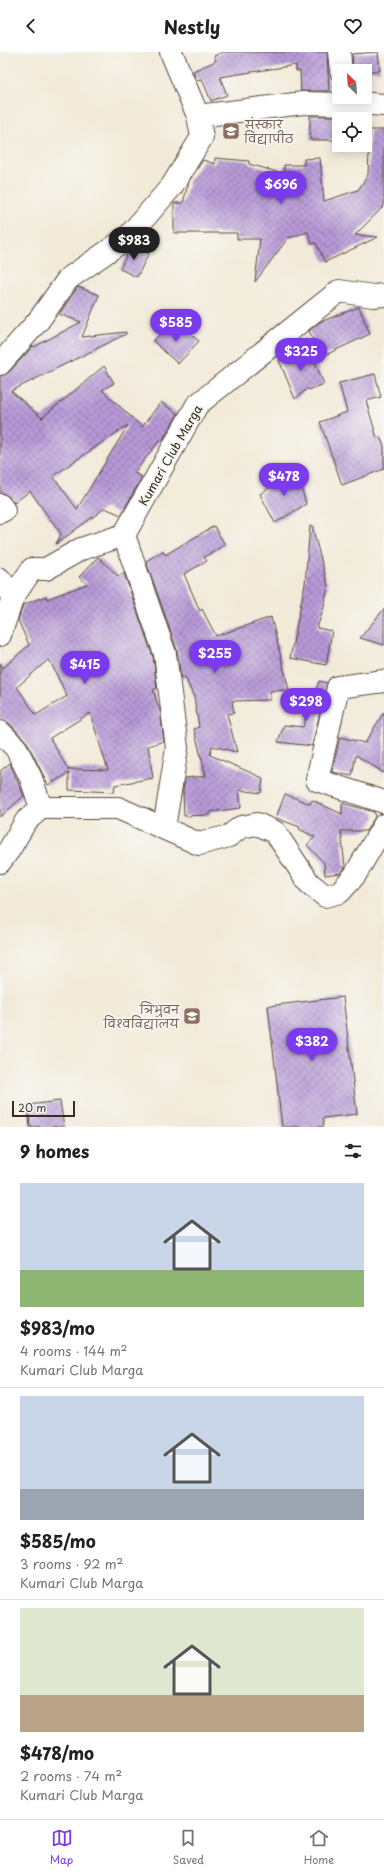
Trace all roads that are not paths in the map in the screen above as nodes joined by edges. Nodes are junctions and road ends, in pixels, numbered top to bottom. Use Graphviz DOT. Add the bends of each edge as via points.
graph roads {
  1 [pos="172,52"];
  2 [pos="339,52"];
  3 [pos="340,64"];
  4 [pos="372,103"];
  5 [pos="332,104"];
  6 [pos="384,105"];
  7 [pos="198,116"];
  8 [pos="384,295"];
  9 [pos="0,364"];
  10 [pos="0,505"];
  11 [pos="0,512"];
  12 [pos="124,535"];
  13 [pos="0,579"];
  14 [pos="13,597"];
  15 [pos="0,634"];
  16 [pos="384,681"];
  17 [pos="0,732"];
  18 [pos="384,802"];
  19 [pos="41,808"];
  20 [pos="384,825"];
  21 [pos="164,828"];
  22 [pos="0,862"];
  1 -- 7 [label="street"];
  2 -- 3 [label="street"];
  4 -- 6 [label="street"];
  5 -- 7 [label="street" via="303,103"];
  7 -- 9 [label="street" via="202,137 172,186 128,237 68,279 39,320"];
  8 -- 12 [label="street, Kumari Club Marga" via="339,291 199,402"];
  10 -- 11 [label="street" via="4,510"];
  12 -- 14 [label="street" via="81,549 46,569 32,569"];
  12 -- 21 [label="street" via="165,654 177,748"];
  13 -- 14 [label="street"];
  14 -- 15 [label="street"];
  16 -- 18 [label="street" via="338,687 317,780"];
  17 -- 19 [label="street" via="16,748 31,778"];
  19 -- 21 [label="street" via="118,808"];
  19 -- 22 [label="street" via="26,821"];
  20 -- 21 [label="street" via="355,875 340,892 324,896 309,883 275,832 257,824 241,827 229,836 199,844"];
}
